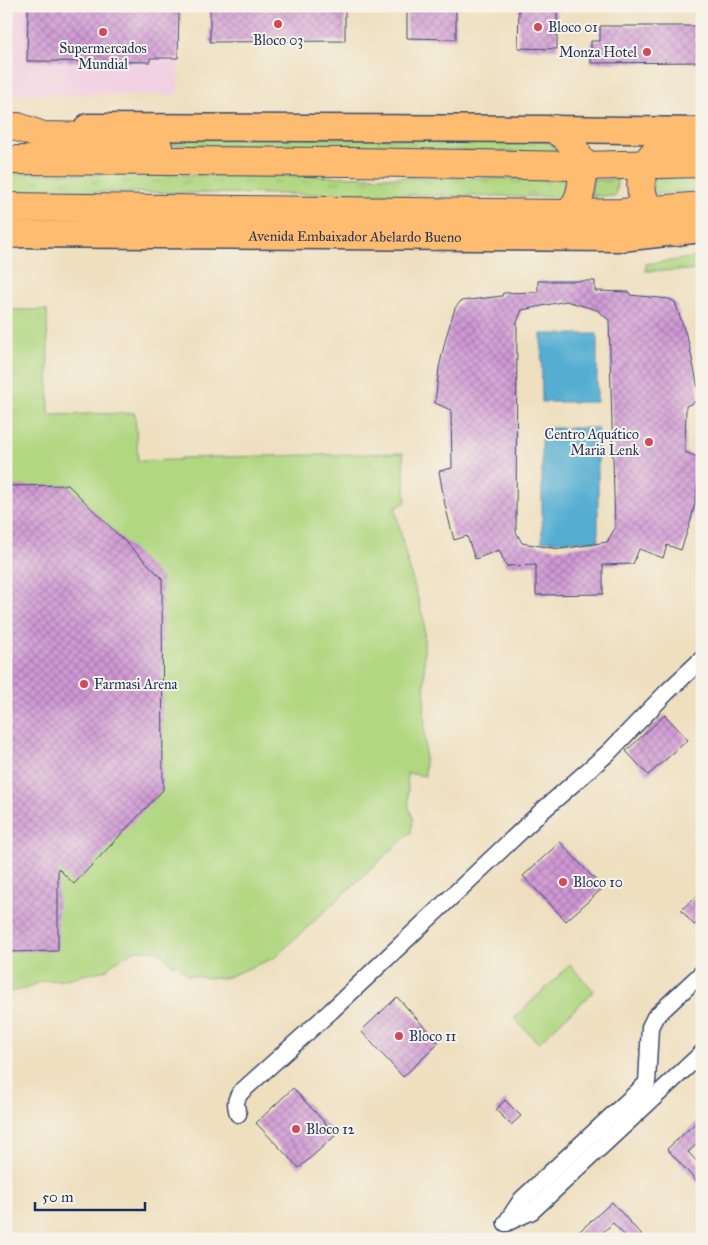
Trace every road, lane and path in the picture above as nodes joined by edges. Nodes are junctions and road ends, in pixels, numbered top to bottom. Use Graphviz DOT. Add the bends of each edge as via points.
graph roads {
  1 [pos="12,127"];
  2 [pos="554,129"];
  3 [pos="702,131"];
  4 [pos="702,140"];
  5 [pos="6,160"];
  6 [pos="348,162"];
  7 [pos="702,163"];
  8 [pos="645,165"];
  9 [pos="582,166"];
  10 [pos="6,206"];
  11 [pos="702,206"];
  12 [pos="650,210"];
  13 [pos="569,214"];
  14 [pos="689,230"];
  15 [pos="8,233"];
  16 [pos="432,236"];
  17 [pos="702,659"];
  18 [pos="699,981"];
  19 [pos="702,1053"];
  20 [pos="653,1088"];
  21 [pos="238,1114"];
  1 -- 2 [label="main road"];
  1 -- 6 [label="highway" via="43,136 96,137 173,150 287,152"];
  2 -- 3 [label="main road"];
  2 -- 9 [label="highway" via="566,138"];
  4 -- 8 [label="highway" via="675,141 664,145"];
  5 -- 6 [label="highway"];
  6 -- 9 [label="highway"];
  7 -- 8 [label="highway"];
  8 -- 9 [label="highway"];
  8 -- 12 [label="highway" via="641,191"];
  9 -- 13 [label="highway" via="582,192"];
  10 -- 13 [label="highway, Avenida Embaixador Abelardo Bueno"];
  11 -- 12 [label="highway, Avenida Embaixador Abelardo Bueno"];
  12 -- 13 [label="highway, Avenida Embaixador Abelardo Bueno"];
  12 -- 14 [label="highway"];
  13 -- 16 [label="highway" via="557,223 540,228 458,227"];
  14 -- 16 [label="main road, Avenida Embaixador Abelardo Bueno" via="621,238"];
  15 -- 16 [label="main road, Avenida Embaixador Abelardo Bueno"];
  17 -- 21 [label="street" via="609,752 241,1092 236,1100"];
  18 -- 20 [label="street" via="655,1018 650,1027"];
  19 -- 20 [label="street"];
  20 -- 20 [label="street" via="522,1199 506,1223 532,1211"];
}
